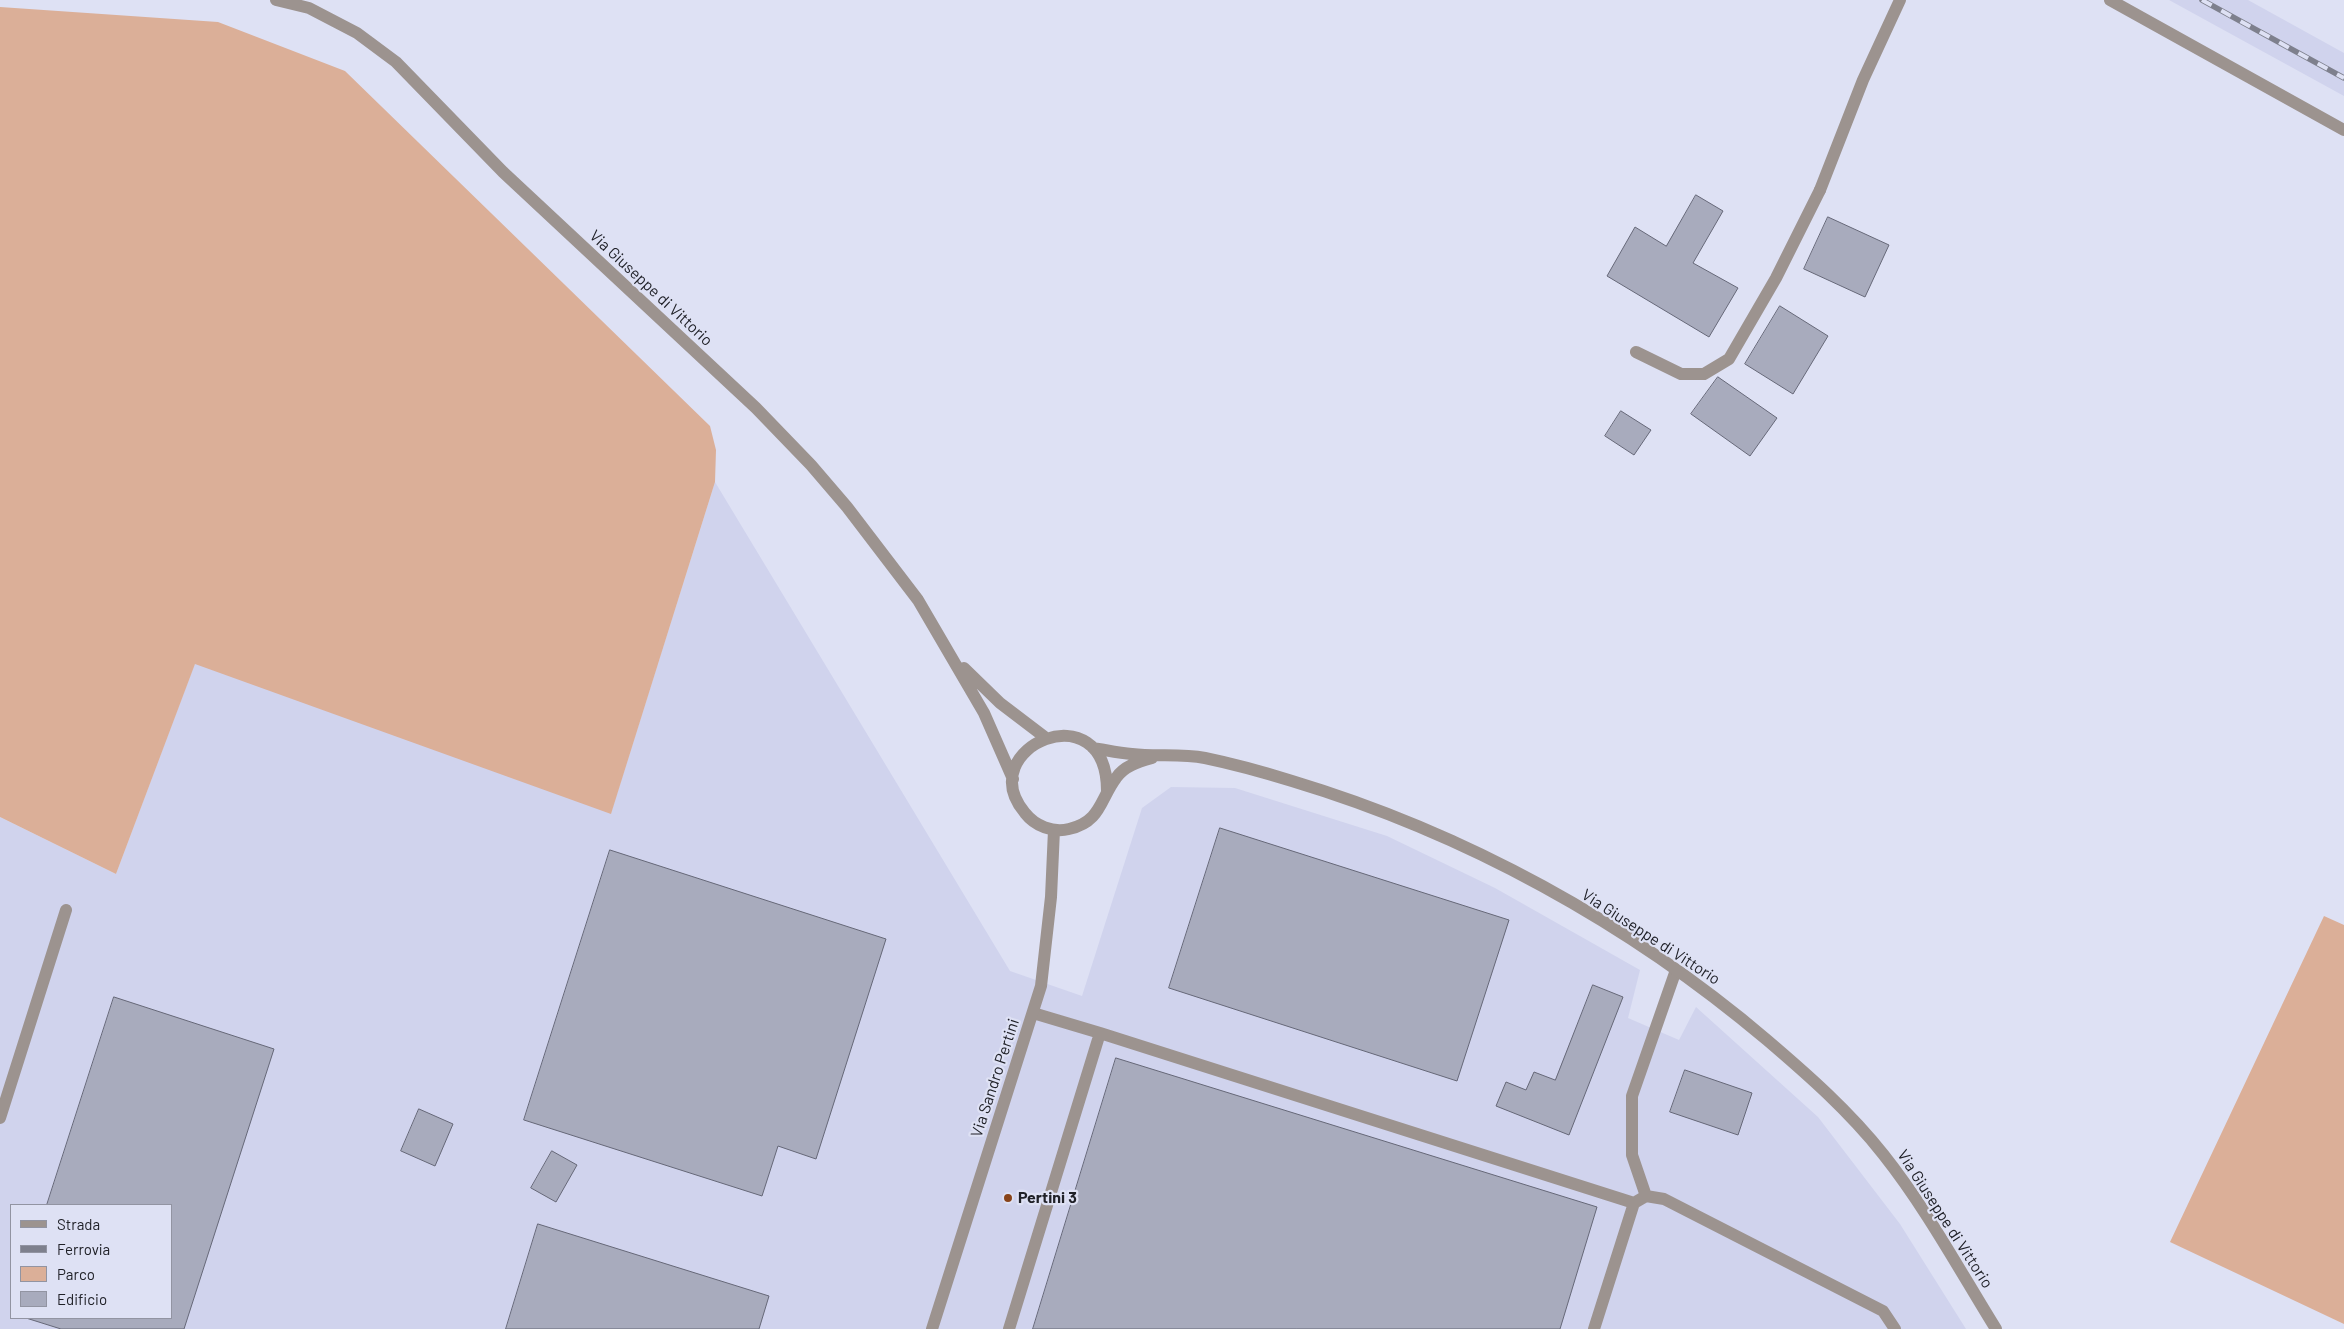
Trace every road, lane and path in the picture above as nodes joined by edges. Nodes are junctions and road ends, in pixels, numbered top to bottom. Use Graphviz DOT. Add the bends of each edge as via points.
graph roads {
  1 [pos="276,0"];
  2 [pos="1900,0"];
  3 [pos="2110,0"];
  4 [pos="2344,130"];
  5 [pos="1636,352"];
  6 [pos="952,657"];
  7 [pos="1046,738"];
  8 [pos="1093,748"];
  9 [pos="1161,755"];
  10 [pos="1013,779"];
  11 [pos="1107,792"];
  12 [pos="1054,830"];
  13 [pos="66,910"];
  14 [pos="1676,970"];
  15 [pos="1032,1012"];
  16 [pos="1100,1033"];
  17 [pos="0,1118"];
  18 [pos="1646,1196"];
  19 [pos="1634,1203"];
  20 [pos="932,1329"];
  21 [pos="1009,1329"];
  22 [pos="1594,1329"];
  23 [pos="1895,1329"];
  24 [pos="1996,1329"];
  1 -- 6 [label="street, Via Giuseppe di Vittorio" via="309,8 357,33 396,62 503,172 756,408 811,465 852,514 918,600"];
  2 -- 5 [label="street" via="1863,80 1820,190 1776,278 1729,360 1704,374 1681,374"];
  3 -- 4 [label="street"];
  6 -- 7 [label="street, Via Giuseppe di Vittorio" via="1000,703"];
  6 -- 10 [label="street, Via Giuseppe di Vittorio" via="984,713"];
  7 -- 8 [label="street, Via Giuseppe di Vittorio" via="1071,737"];
  7 -- 10 [label="street" via="1023,754"];
  8 -- 9 [label="street, Via Giuseppe di Vittorio"];
  8 -- 11 [label="street" via="1103,761"];
  9 -- 11 [label="street, Via Giuseppe di Vittorio" via="1126,767"];
  9 -- 14 [label="street, Via Giuseppe di Vittorio" via="1202,757 1245,767 1384,812 1450,840 1589,912"];
  10 -- 12 [label="street, Via Giuseppe di Vittorio" via="1014,794 1020,807 1029,818"];
  11 -- 12 [label="street, Via Giuseppe di Vittorio" via="1102,806 1088,821 1068,830"];
  12 -- 15 [label="street, Via Sandro Pertini" via="1052,897 1041,986"];
  13 -- 17 [label="street"];
  14 -- 18 [label="street" via="1632,1096 1632,1155"];
  14 -- 24 [label="street, Via Giuseppe di Vittorio" via="1755,1030 1847,1112 1884,1155 1919,1205"];
  15 -- 16 [label="street"];
  15 -- 20 [label="street, Via Sandro Pertini"];
  16 -- 19 [label="street"];
  16 -- 21 [label="street"];
  18 -- 19 [label="street"];
  18 -- 23 [label="street" via="1664,1199 1883,1311"];
  19 -- 22 [label="street"];
}
